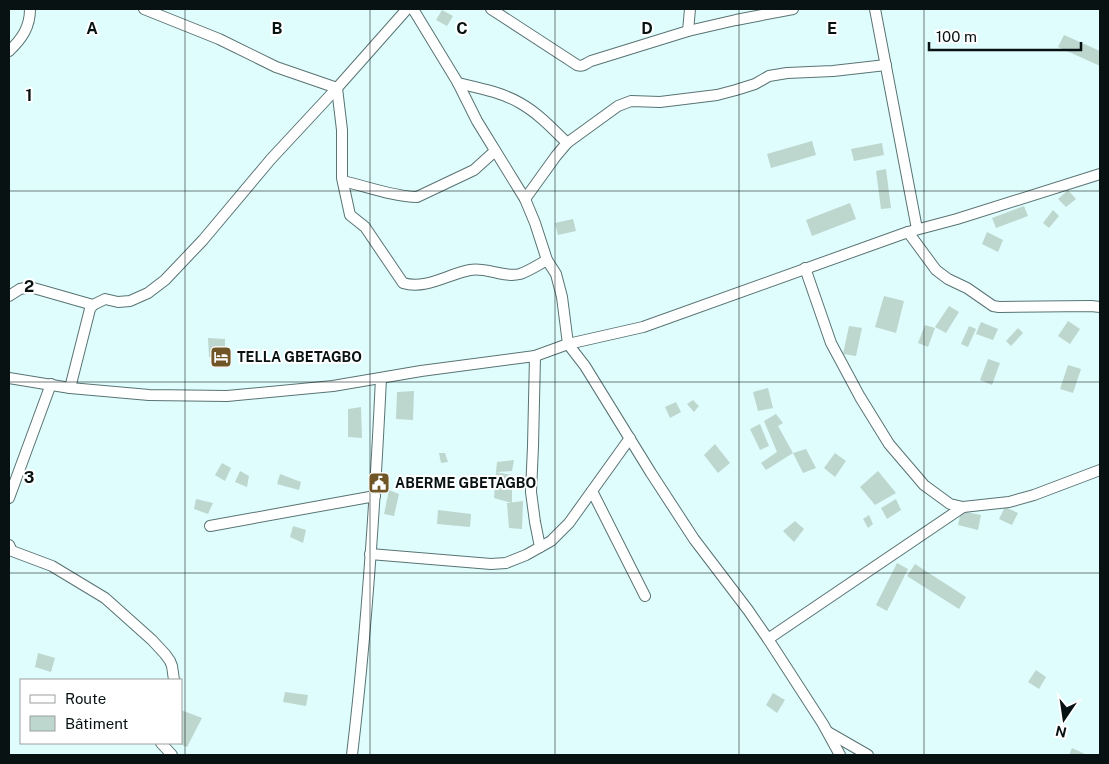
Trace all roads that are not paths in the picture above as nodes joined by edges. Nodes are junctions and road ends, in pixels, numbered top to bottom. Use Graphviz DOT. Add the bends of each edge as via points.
graph roads {
  1 [pos="30,9"];
  2 [pos="144,9"];
  3 [pos="408,9"];
  4 [pos="413,9"];
  5 [pos="490,9"];
  6 [pos="690,9"];
  7 [pos="793,9"];
  8 [pos="875,9"];
  9 [pos="688,31"];
  10 [pos="9,51"];
  11 [pos="886,65"];
  12 [pos="458,83"];
  13 [pos="337,88"];
  14 [pos="568,143"];
  15 [pos="495,151"];
  16 [pos="1100,174"];
  17 [pos="343,181"];
  18 [pos="524,199"];
  19 [pos="912,230"];
  20 [pos="547,260"];
  21 [pos="805,268"];
  22 [pos="9,296"];
  23 [pos="93,305"];
  24 [pos="1100,307"];
  25 [pos="568,344"];
  26 [pos="535,356"];
  27 [pos="9,378"];
  28 [pos="381,378"];
  29 [pos="51,384"];
  30 [pos="70,388"];
  31 [pos="630,438"];
  32 [pos="1100,470"];
  33 [pos="592,491"];
  34 [pos="375,496"];
  35 [pos="9,498"];
  36 [pos="963,507"];
  37 [pos="210,526"];
  38 [pos="9,545"];
  39 [pos="540,547"];
  40 [pos="370,554"];
  41 [pos="644,596"];
  42 [pos="768,639"];
  43 [pos="174,679"];
  44 [pos="827,732"];
  45 [pos="162,744"];
  46 [pos="172,755"];
  47 [pos="352,755"];
  48 [pos="840,755"];
  49 [pos="868,755"];
  1 -- 10 [label="street" via="24,34"];
  2 -- 13 [label="street" via="219,39 276,67"];
  3 -- 13 [label="street"];
  4 -- 12 [label="street"];
  5 -- 9 [label="street" via="580,66"];
  6 -- 9 [label="street"];
  7 -- 9 [label="street"];
  8 -- 11 [label="street"];
  11 -- 14 [label="street" via="787,73 717,95 631,102 618,106"];
  11 -- 19 [label="street"];
  12 -- 14 [label="street" via="520,103"];
  12 -- 15 [label="street"];
  13 -- 17 [label="street"];
  13 -- 23 [label="street" via="165,280 130,302 105,299"];
  14 -- 18 [label="street"];
  15 -- 17 [label="street" via="474,170 417,197"];
  15 -- 18 [label="street"];
  16 -- 19 [label="street"];
  17 -- 20 [label="street" via="350,214 365,227 404,283 412,286 470,270 520,274"];
  18 -- 20 [label="street"];
  19 -- 21 [label="street"];
  19 -- 24 [label="street" via="936,270 993,306"];
  20 -- 25 [label="street" via="556,274 562,297"];
  21 -- 25 [label="street" via="643,327"];
  21 -- 36 [label="street" via="831,343 889,444 924,485 950,504"];
  22 -- 23 [label="street" via="30,287"];
  23 -- 30 [label="street"];
  25 -- 26 [label="street"];
  25 -- 31 [label="street"];
  26 -- 28 [label="street"];
  26 -- 39 [label="street" via="531,492"];
  27 -- 29 [label="street"];
  28 -- 30 [label="street" via="227,396"];
  28 -- 34 [label="street"];
  29 -- 30 [label="street"];
  29 -- 35 [label="street"];
  31 -- 33 [label="street"];
  31 -- 42 [label="street" via="694,539"];
  32 -- 36 [label="street" via="1009,502"];
  33 -- 39 [label="street" via="569,523"];
  33 -- 41 [label="street"];
  34 -- 37 [label="street"];
  34 -- 40 [label="street"];
  36 -- 42 [label="street"];
  38 -- 43 [label="street" via="12,551 52,566 105,598 165,654 172,666"];
  39 -- 40 [label="street" via="506,563 491,564"];
  40 -- 47 [label="street"];
  42 -- 44 [label="street"];
  44 -- 48 [label="street"];
  44 -- 49 [label="street"];
  45 -- 46 [label="street"];
}
